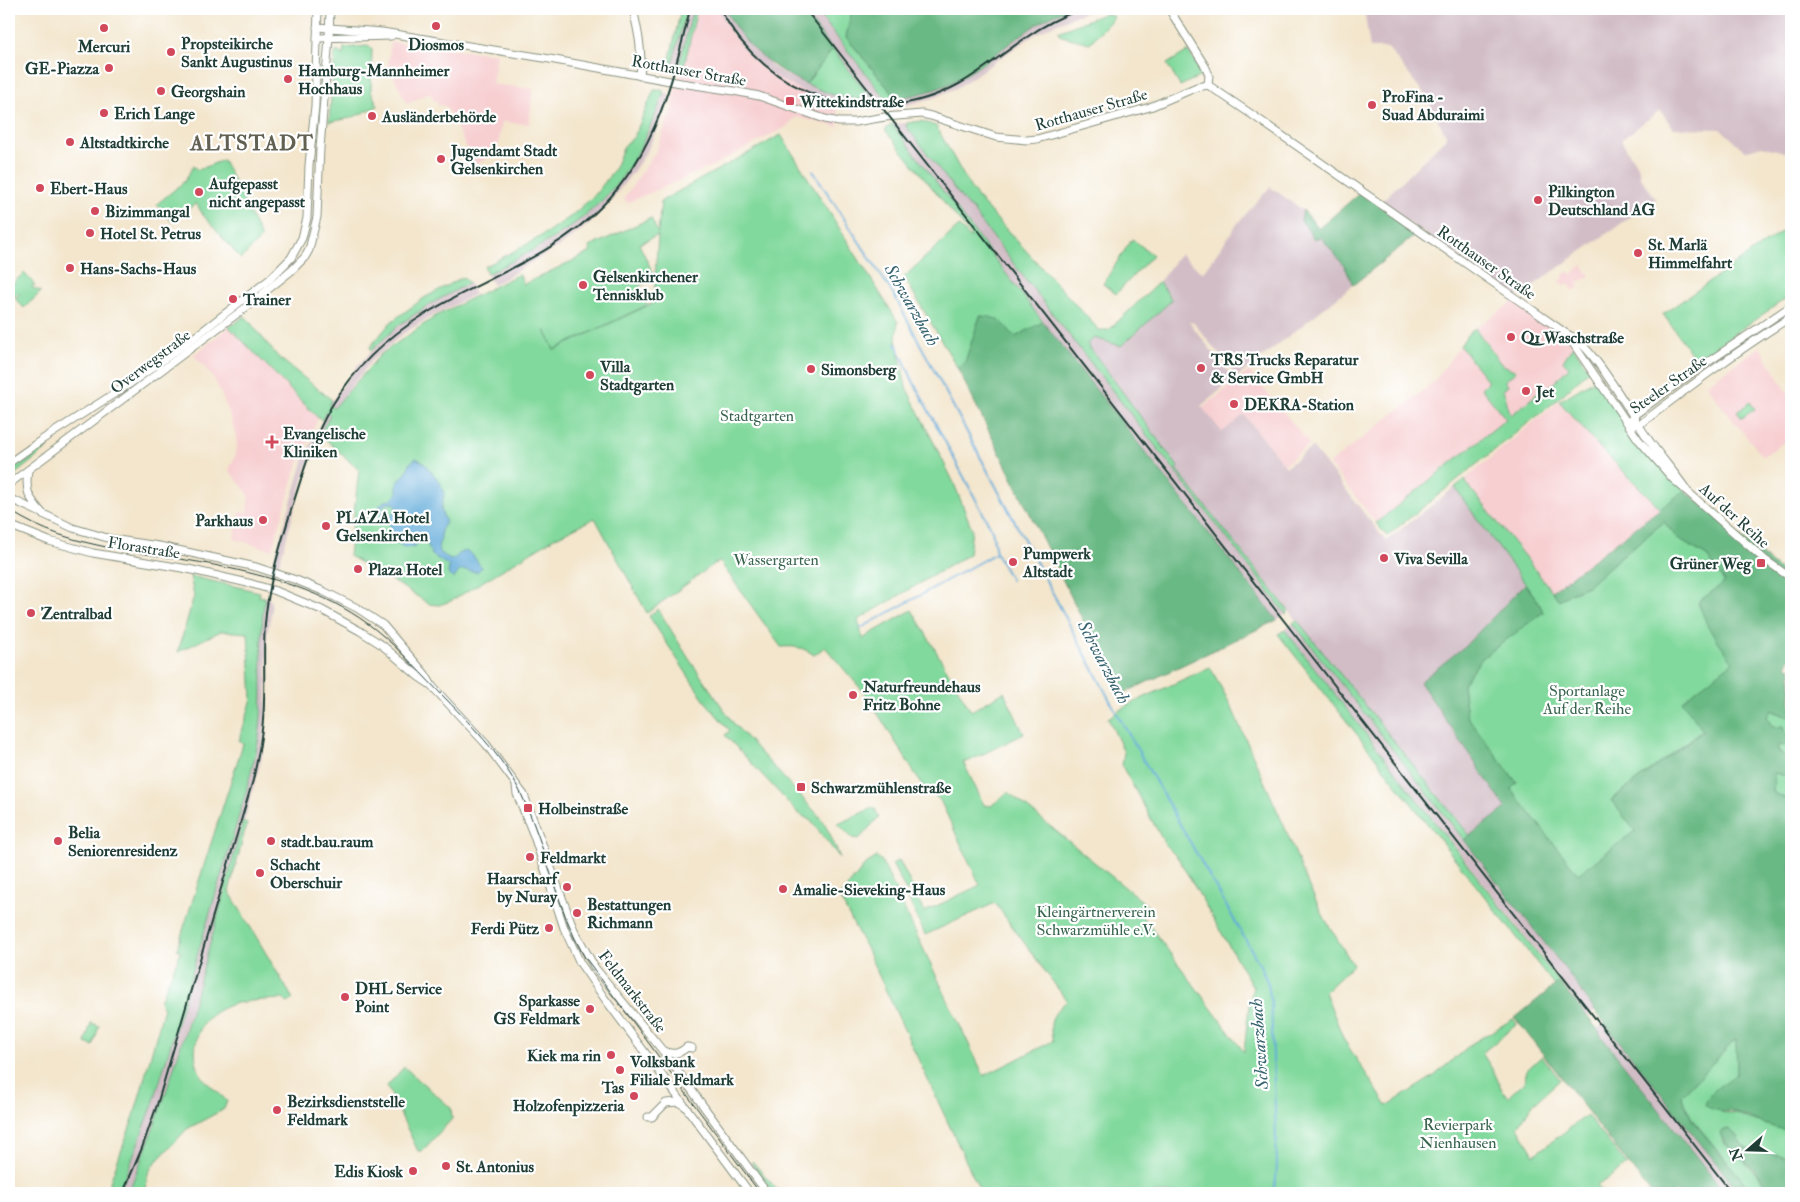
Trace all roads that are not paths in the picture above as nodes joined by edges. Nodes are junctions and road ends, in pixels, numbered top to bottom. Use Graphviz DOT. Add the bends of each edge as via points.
graph roads {
  1 [pos="318,9"];
  2 [pos="330,9"];
  3 [pos="633,9"];
  4 [pos="1169,9"];
  5 [pos="317,27"];
  6 [pos="329,28"];
  7 [pos="404,36"];
  8 [pos="317,38"];
  9 [pos="329,38"];
  10 [pos="640,76"];
  11 [pos="1208,85"];
  12 [pos="1791,306"];
  13 [pos="1791,317"];
  14 [pos="1566,334"];
  15 [pos="1602,369"];
  16 [pos="1596,378"];
  17 [pos="1633,416"];
  18 [pos="1629,425"];
  19 [pos="1639,425"];
  20 [pos="9,463"];
  21 [pos="28,470"];
  22 [pos="9,484"];
  23 [pos="1686,489"];
  24 [pos="9,498"];
  25 [pos="45,516"];
  26 [pos="9,525"];
  27 [pos="281,575"];
  28 [pos="1791,578"];
  29 [pos="276,591"];
  30 [pos="431,685"];
  31 [pos="516,785"];
  32 [pos="692,1048"];
  33 [pos="663,1051"];
  34 [pos="686,1107"];
  35 [pos="648,1117"];
  36 [pos="750,1193"];
  37 [pos="767,1193"];
  1 -- 5 [label="main road, Overwegstraße"];
  2 -- 6 [label="main road"];
  3 -- 10 [label="main road" via="640,45"];
  4 -- 11 [label="main road" via="1205,66 1209,75"];
  5 -- 6 [label="main road, Rotthauser Straße"];
  5 -- 8 [label="main road, Overwegstraße"];
  6 -- 7 [label="main road, Rotthauser Straße"];
  6 -- 9 [label="main road"];
  7 -- 9 [label="main road, Rotthauser Straße"];
  7 -- 10 [label="main road, Rotthauser Straße"];
  8 -- 9 [label="main road, Rotthauser Straße"];
  8 -- 20 [label="main road, Overwegstraße" via="305,230 286,265 183,346"];
  9 -- 21 [label="main road, Overwegstraße" via="318,216 305,257 245,308"];
  10 -- 11 [label="main road, Rotthauser Straße" via="734,90 839,122 922,114 996,138 1027,140 1150,107"];
  11 -- 14 [label="main road, Rotthauser Straße"];
  12 -- 17 [label="main road, Steeler Straße"];
  13 -- 19 [label="main road, Steeler Straße"];
  14 -- 15 [label="main road, Rotthauser Straße" via="1593,356"];
  14 -- 16 [label="main road, Rotthauser Straße"];
  15 -- 17 [label="main road, Auf der Reihe"];
  16 -- 18 [label="main road, Auf der Reihe"];
  17 -- 18 [label="main road, Steeler Straße"];
  17 -- 19 [label="main road, Auf der Reihe"];
  18 -- 19 [label="main road, Steeler Straße"];
  18 -- 23 [label="main road, Auf der Reihe" via="1661,466"];
  19 -- 23 [label="main road, Auf der Reihe"];
  21 -- 22 [label="main road, Overwegstraße"];
  21 -- 25 [label="main road, Florastraße" via="27,494"];
  23 -- 28 [label="main road, Auf der Reihe" via="1764,559"];
  24 -- 25 [label="main road, Florastraße"];
  25 -- 27 [label="main road, Florastraße" via="111,539 168,548"];
  26 -- 29 [label="main road, Florastraße" via="49,541 94,553 188,569"];
  27 -- 30 [label="main road, Feldmarkstraße" via="358,608 383,626"];
  29 -- 30 [label="main road, Feldmarkstraße" via="322,610 360,631"];
  30 -- 31 [label="main road, Feldmarkstraße" via="486,744"];
  31 -- 33 [label="main road, Feldmarkstraße" via="529,805 564,906 587,955"];
  31 -- 34 [label="main road, Feldmarkstraße" via="564,928 580,963"];
  32 -- 33 [label="main road" via="676,1054"];
  33 -- 37 [label="main road, Feldmarkstraße"];
  34 -- 35 [label="main road" via="678,1102 666,1103"];
  34 -- 36 [label="main road, Feldmarkstraße"];
}
